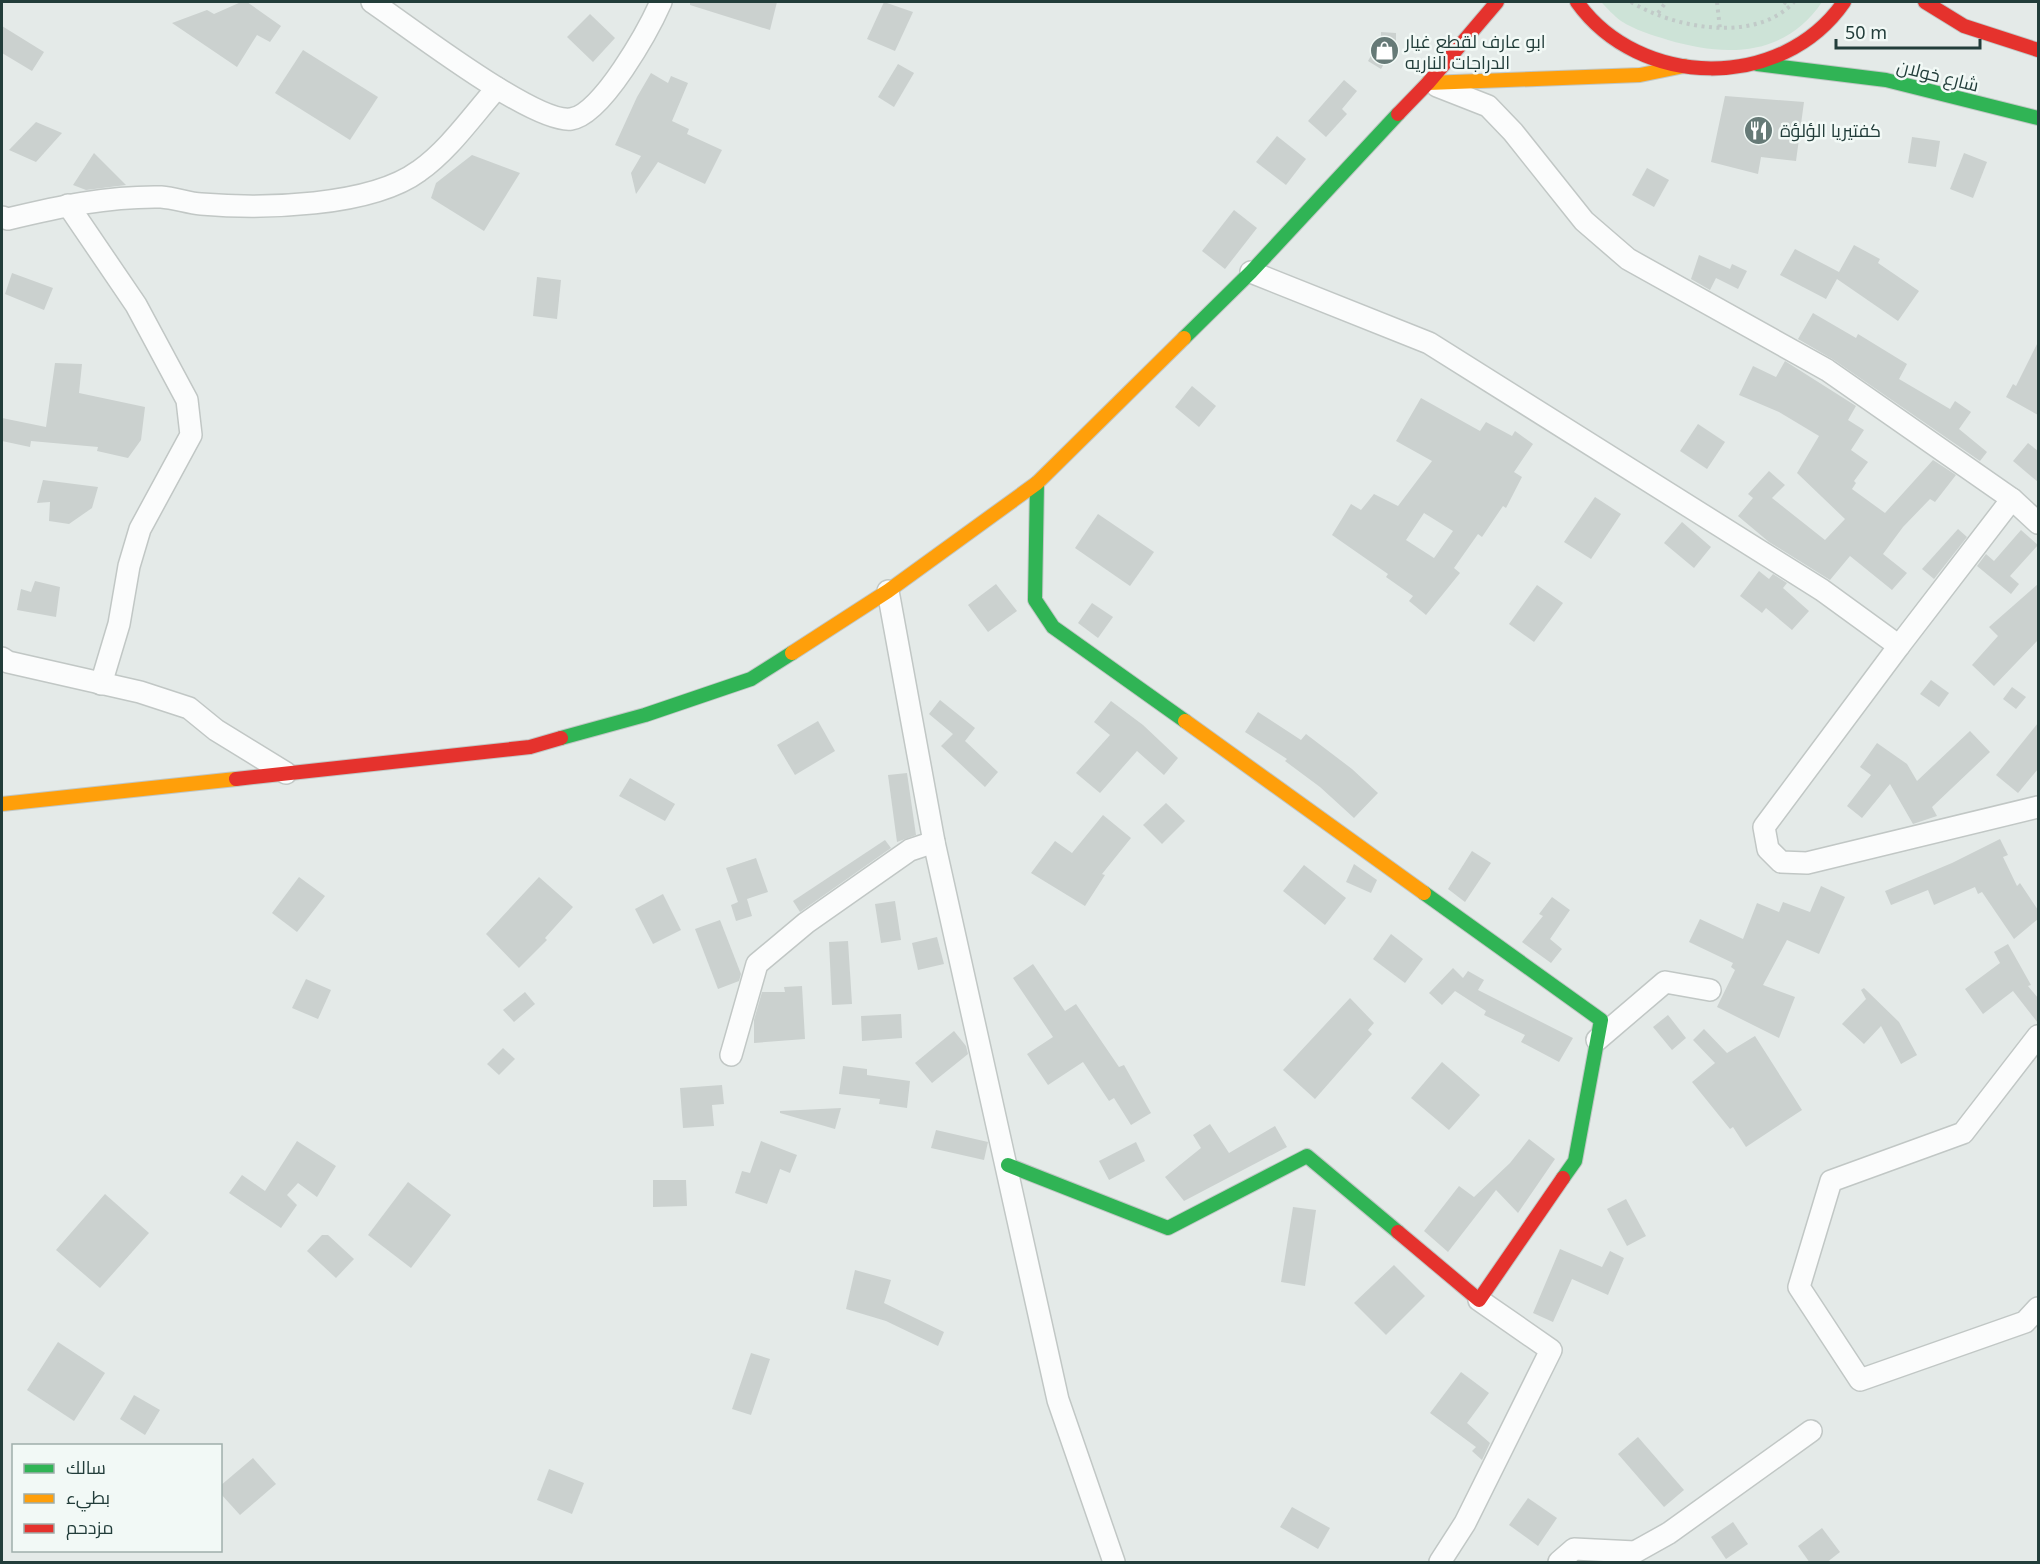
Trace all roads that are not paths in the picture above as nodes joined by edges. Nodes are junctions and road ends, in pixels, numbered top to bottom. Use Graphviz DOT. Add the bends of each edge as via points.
graph roads {
  1 [pos="372,2"];
  2 [pos="661,2"];
  3 [pos="1497,2"];
  4 [pos="1577,2"];
  5 [pos="1844,2"];
  6 [pos="1924,2"];
  7 [pos="2038,50"];
  8 [pos="1757,64"];
  9 [pos="1684,66"];
  10 [pos="1428,82"];
  11 [pos="497,88"];
  12 [pos="2038,118"];
  13 [pos="68,205"];
  14 [pos="2,217"];
  15 [pos="1251,272"];
  16 [pos="1037,483"];
  17 [pos="2012,500"];
  18 [pos="2038,523"];
  19 [pos="888,591"];
  20 [pos="1899,646"];
  21 [pos="2,658"];
  22 [pos="101,684"];
  23 [pos="286,773"];
  24 [pos="2,804"];
  25 [pos="2038,807"];
  26 [pos="934,842"];
  27 [pos="1710,990"];
  28 [pos="2038,1036"];
  29 [pos="1597,1040"];
  30 [pos="731,1055"];
  31 [pos="1008,1165"];
  32 [pos="1479,1300"];
  33 [pos="2038,1308"];
  34 [pos="1810,1431"];
  35 [pos="1114,1563"];
  36 [pos="1440,1563"];
  37 [pos="1559,1563"];
  1 -- 11 [label="street"];
  2 -- 11 [label="street" via="618,78 588,110 573,119 552,118 520,104"];
  3 -- 10 [label="street"];
  4 -- 9 [label="street" via="1597,27 1624,48"];
  5 -- 8 [label="street" via="1817,34"];
  6 -- 7 [label="street" via="1962,26"];
  8 -- 9 [label="street"];
  8 -- 12 [label="street, شارع خولان" via="1886,80"];
  9 -- 10 [label="street" via="1640,75"];
  10 -- 15 [label="street"];
  10 -- 17 [label="street" via="1488,106 1584,221 1628,259 1827,370"];
  11 -- 13 [label="street" via="419,171 376,193 326,202 201,204 163,197"];
  13 -- 14 [label="street" via="8,219"];
  13 -- 22 [label="street" via="136,305 187,400 191,435 140,529"];
  15 -- 16 [label="street"];
  15 -- 20 [label="street" via="1429,343 1822,590"];
  16 -- 19 [label="street"];
  16 -- 29 [label="street" via="1035,600 1053,627 1601,1020"];
  17 -- 18 [label="street"];
  17 -- 20 [label="street"];
  19 -- 23 [label="street" via="751,679 645,715 530,747"];
  19 -- 26 [label="street"];
  20 -- 25 [label="street" via="1764,828 1768,849 1781,862 1807,863"];
  21 -- 22 [label="street"];
  22 -- 23 [label="street" via="189,708 216,730"];
  23 -- 24 [label="street"];
  26 -- 30 [label="street" via="910,850 806,923 757,964"];
  26 -- 31 [label="street"];
  27 -- 29 [label="street" via="1665,982"];
  28 -- 33 [label="street" via="1963,1133 1831,1181 1798,1287 1860,1380 2025,1322"];
  29 -- 32 [label="street" via="1575,1161"];
  31 -- 32 [label="street" via="1168,1228 1307,1156"];
  31 -- 35 [label="street" via="1058,1400"];
  32 -- 36 [label="street" via="1551,1350 1465,1523"];
  34 -- 37 [label="street" via="1669,1533 1635,1552 1574,1549"];
}
